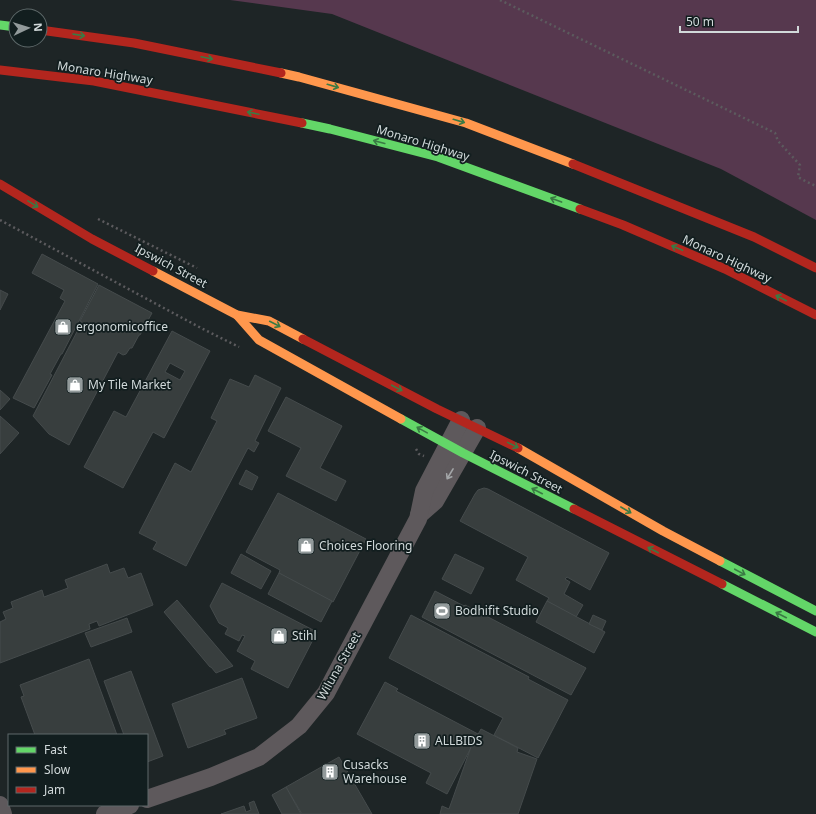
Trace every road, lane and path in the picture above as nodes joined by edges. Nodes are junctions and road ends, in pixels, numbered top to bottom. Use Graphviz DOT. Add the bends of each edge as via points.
graph roads {
  1 [pos="500,0"];
  2 [pos="48,31"];
  3 [pos="0,70"];
  4 [pos="0,184"];
  5 [pos="816,186"];
  6 [pos="31,212"];
  7 [pos="94,217"];
  8 [pos="0,220"];
  9 [pos="92,239"];
  10 [pos="197,268"];
  11 [pos="816,268"];
  12 [pos="238,315"];
  13 [pos="816,315"];
  14 [pos="241,348"];
  15 [pos="461,420"];
  16 [pos="478,428"];
  17 [pos="413,443"];
  18 [pos="456,449"];
  19 [pos="419,454"];
  20 [pos="674,548"];
  21 [pos="816,611"];
  22 [pos="816,632"];
  23 [pos="148,799"];
  24 [pos="0,805"];
  25 [pos="127,806"];
  26 [pos="3,814"];
  27 [pos="105,814"];
  1 -- 5 [label="path" via="776,133 778,141 800,165 798,177"];
  2 -- 11 [label="main road, one-way" via="134,43 299,77 466,123 754,237"];
  13 -- 3 [label="main road, Monaro Highway, one-way" via="725,269 623,225 438,158 330,129 219,106 94,81"];
  4 -- 9 [label="main road, Ipswich Street, one-way"];
  6 -- 9 [label="main road, Ipswich Street"];
  7 -- 10 [label="path"];
  8 -- 14 [label="path"];
  9 -- 12 [label="main road, Ipswich Street"];
  12 -- 15 [label="main road, Ipswich Street, one-way" via="269,321"];
  18 -- 12 [label="main road, Ipswich Street, one-way" via="259,340"];
  15 -- 16 [label="main road, Ipswich Street"];
  15 -- 18 [label="street, Wiluna Street"];
  16 -- 18 [label="street, Wiluna Street"];
  16 -- 20 [label="main road, Ipswich Street, one-way" via="523,450"];
  17 -- 19 [label="path"];
  20 -- 18 [label="main road, Ipswich Street, one-way"];
  18 -- 23 [label="street, Wiluna Street" via="435,500 419,515 326,693 300,726 260,757"];
  20 -- 21 [label="main road, Ipswich Street, one-way"];
  22 -- 20 [label="main road, Ipswich Street, one-way"];
  24 -- 26 [label="street"];
  25 -- 27 [label="street"];
}
